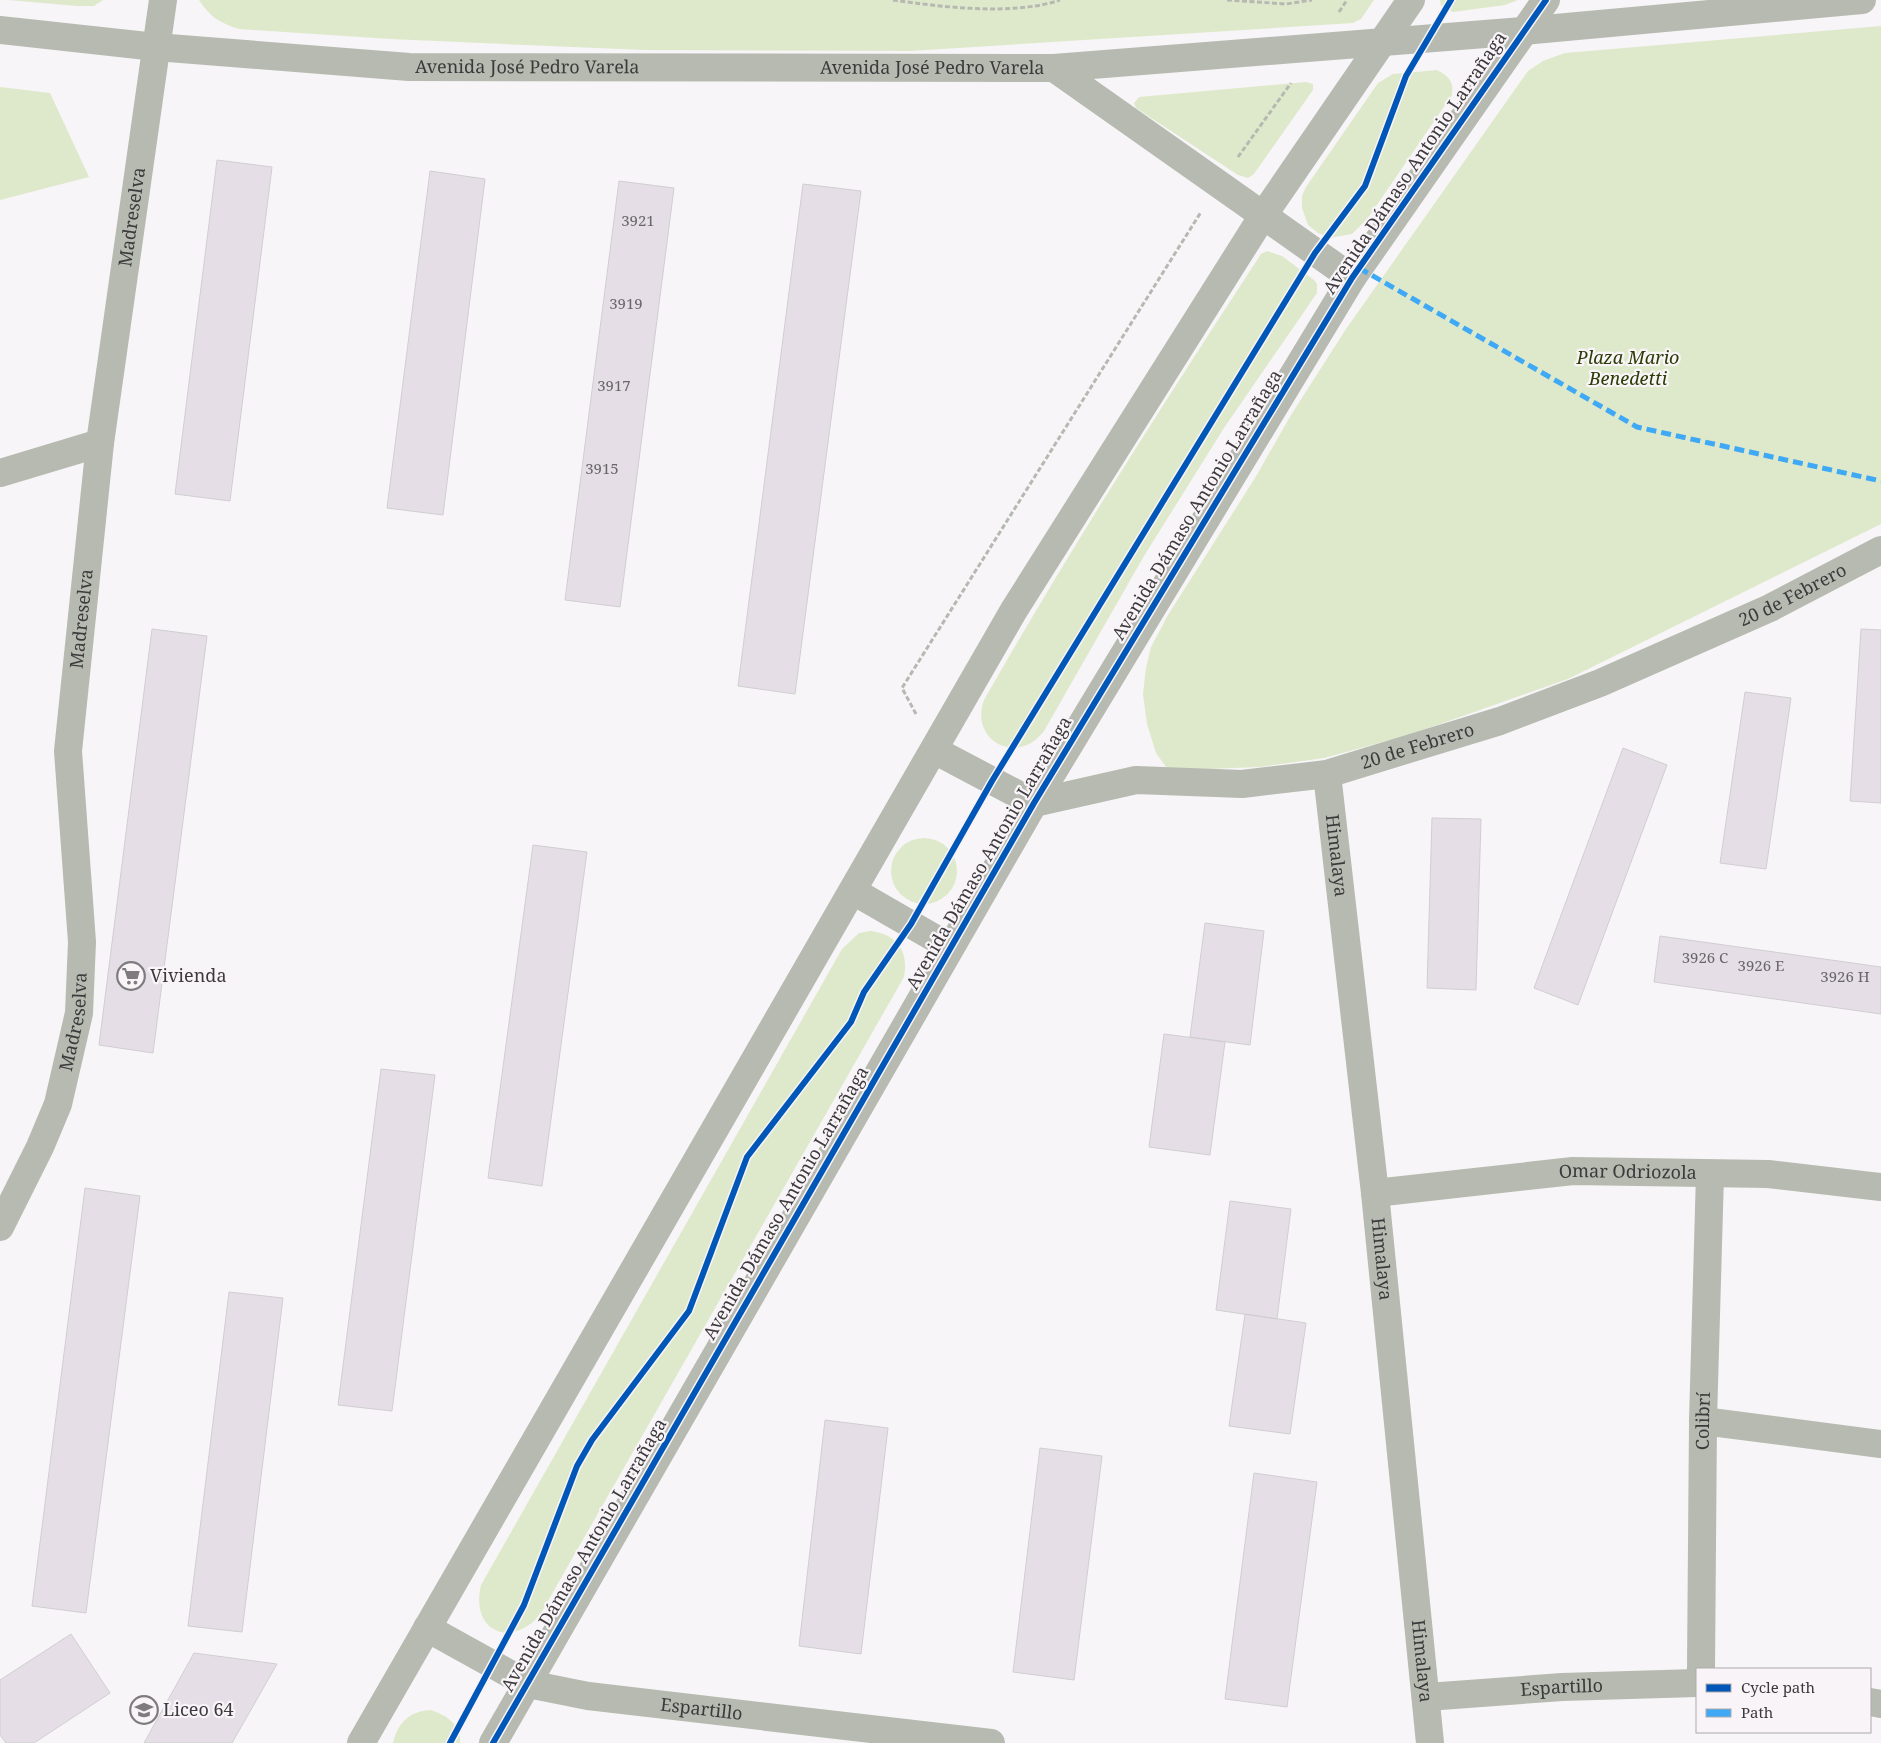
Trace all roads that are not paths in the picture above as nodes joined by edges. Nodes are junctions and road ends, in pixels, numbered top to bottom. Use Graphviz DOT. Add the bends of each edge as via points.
graph roads {
  1 [pos="163,0"];
  2 [pos="1411,0"];
  3 [pos="1546,0"];
  4 [pos="1862,0"];
  5 [pos="0,30"];
  6 [pos="1523,32"];
  7 [pos="1381,42"];
  8 [pos="156,47"];
  9 [pos="1054,68"];
  10 [pos="1262,217"];
  11 [pos="1352,278"];
  12 [pos="100,442"];
  13 [pos="0,473"];
  14 [pos="1881,550"];
  15 [pos="934,750"];
  16 [pos="1327,774"];
  17 [pos="1034,803"];
  18 [pos="853,891"];
  19 [pos="950,947"];
  20 [pos="1710,1174"];
  21 [pos="1881,1187"];
  22 [pos="1375,1193"];
  23 [pos="0,1227"];
  24 [pos="1703,1422"];
  25 [pos="1881,1444"];
  26 [pos="427,1628"];
  27 [pos="1701,1668"];
  28 [pos="1696,1683"];
  29 [pos="528,1684"];
  30 [pos="1427,1697"];
  31 [pos="361,1743"];
  32 [pos="493,1743"];
  33 [pos="992,1743"];
  34 [pos="1430,1743"];
  1 -- 8 [label="street, Madreselva"];
  2 -- 7 [label="street"];
  3 -- 6 [label="street, Avenida Dámaso Antonio Larrañaga"];
  4 -- 6 [label="street, Avenida José Pedro Varela"];
  5 -- 8 [label="street, Avenida José Pedro Varela"];
  6 -- 7 [label="street, Avenida José Pedro Varela"];
  6 -- 11 [label="street, Avenida Dámaso Antonio Larrañaga"];
  7 -- 9 [label="street, Avenida José Pedro Varela"];
  7 -- 10 [label="street"];
  8 -- 9 [label="street, Avenida José Pedro Varela" via="410,68"];
  8 -- 12 [label="street, Madreselva"];
  9 -- 10 [label="street"];
  10 -- 11 [label="street"];
  10 -- 15 [label="street" via="1014,610"];
  11 -- 17 [label="street, Avenida Dámaso Antonio Larrañaga"];
  12 -- 13 [label="street"];
  12 -- 23 [label="street, Madreselva" via="68,751 82,942 79,1013 58,1104"];
  14 -- 16 [label="street, 20 de Febrero" via="1770,608 1600,683 1500,720"];
  15 -- 17 [label="street"];
  15 -- 18 [label="street"];
  16 -- 17 [label="street, 20 de Febrero" via="1242,784 1136,780"];
  16 -- 22 [label="street, Himalaya"];
  17 -- 19 [label="street, Avenida Dámaso Antonio Larrañaga"];
  18 -- 19 [label="street, Avenida Dámaso Antonio Larrañaga"];
  18 -- 26 [label="street"];
  19 -- 29 [label="street, Avenida Dámaso Antonio Larrañaga"];
  20 -- 21 [label="street, Omar Odriozola" via="1768,1174"];
  20 -- 22 [label="street, Omar Odriozola" via="1573,1171"];
  20 -- 24 [label="street, Colibrí"];
  22 -- 30 [label="street, Himalaya"];
  24 -- 25 [label="street"];
  24 -- 27 [label="street, Colibrí"];
  26 -- 29 [label="street, Espartillo"];
  26 -- 31 [label="street"];
  28 -- 30 [label="street, Espartillo" via="1562,1687"];
  29 -- 32 [label="street, Avenida Dámaso Antonio Larrañaga"];
  29 -- 33 [label="street, Espartillo" via="588,1696"];
  30 -- 34 [label="street, Himalaya"];
}
